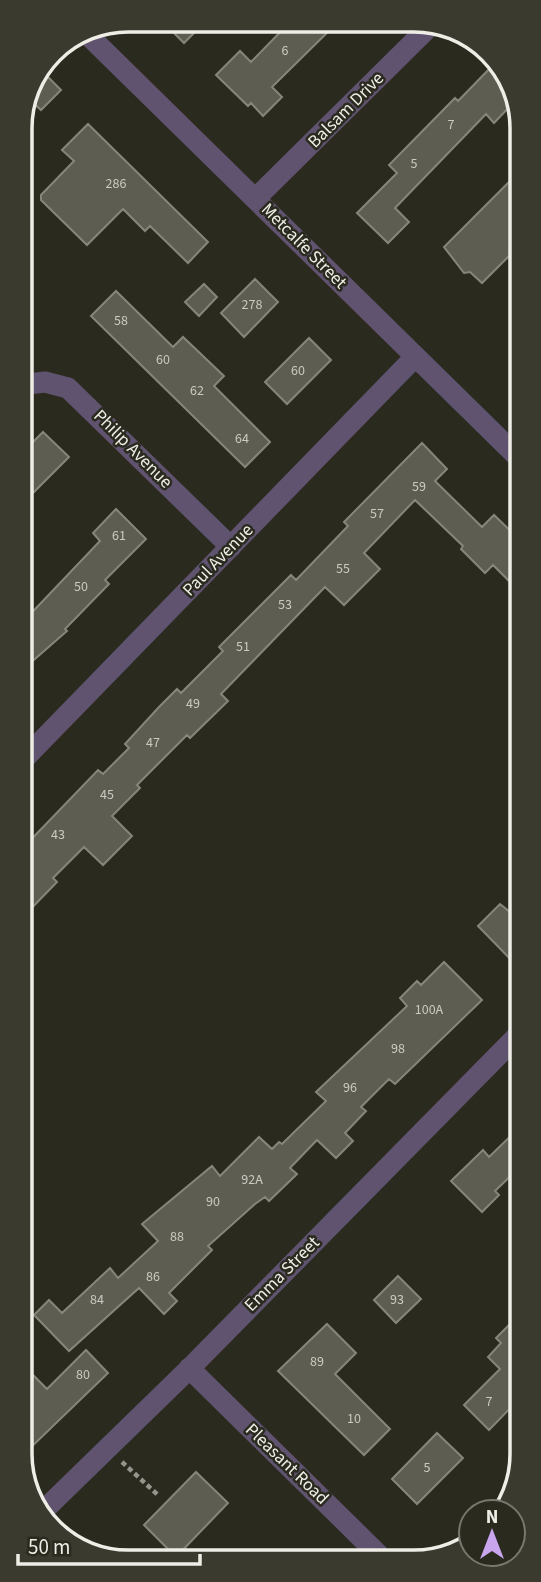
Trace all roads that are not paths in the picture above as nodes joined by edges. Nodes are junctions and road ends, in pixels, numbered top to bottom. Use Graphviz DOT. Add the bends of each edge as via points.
graph roads {
  1 [pos="424,32"];
  2 [pos="93,38"];
  3 [pos="256,198"];
  4 [pos="415,357"];
  5 [pos="32,384"];
  6 [pos="510,449"];
  7 [pos="231,547"];
  8 [pos="32,751"];
  9 [pos="509,1044"];
  10 [pos="189,1368"];
  11 [pos="47,1507"];
  12 [pos="375,1551"];
  1 -- 3 [label="street, Balsam Drive"];
  2 -- 3 [label="street, Metcalfe Street"];
  3 -- 4 [label="street, Metcalfe Street"];
  4 -- 6 [label="street, Metcalfe Street"];
  4 -- 7 [label="street, Paul Avenue"];
  5 -- 7 [label="street, Philip Avenue" via="68,388"];
  7 -- 8 [label="street, Paul Avenue"];
  9 -- 10 [label="street, Emma Street"];
  10 -- 11 [label="street, Emma Street"];
  10 -- 12 [label="street, Pleasant Road"];
}
